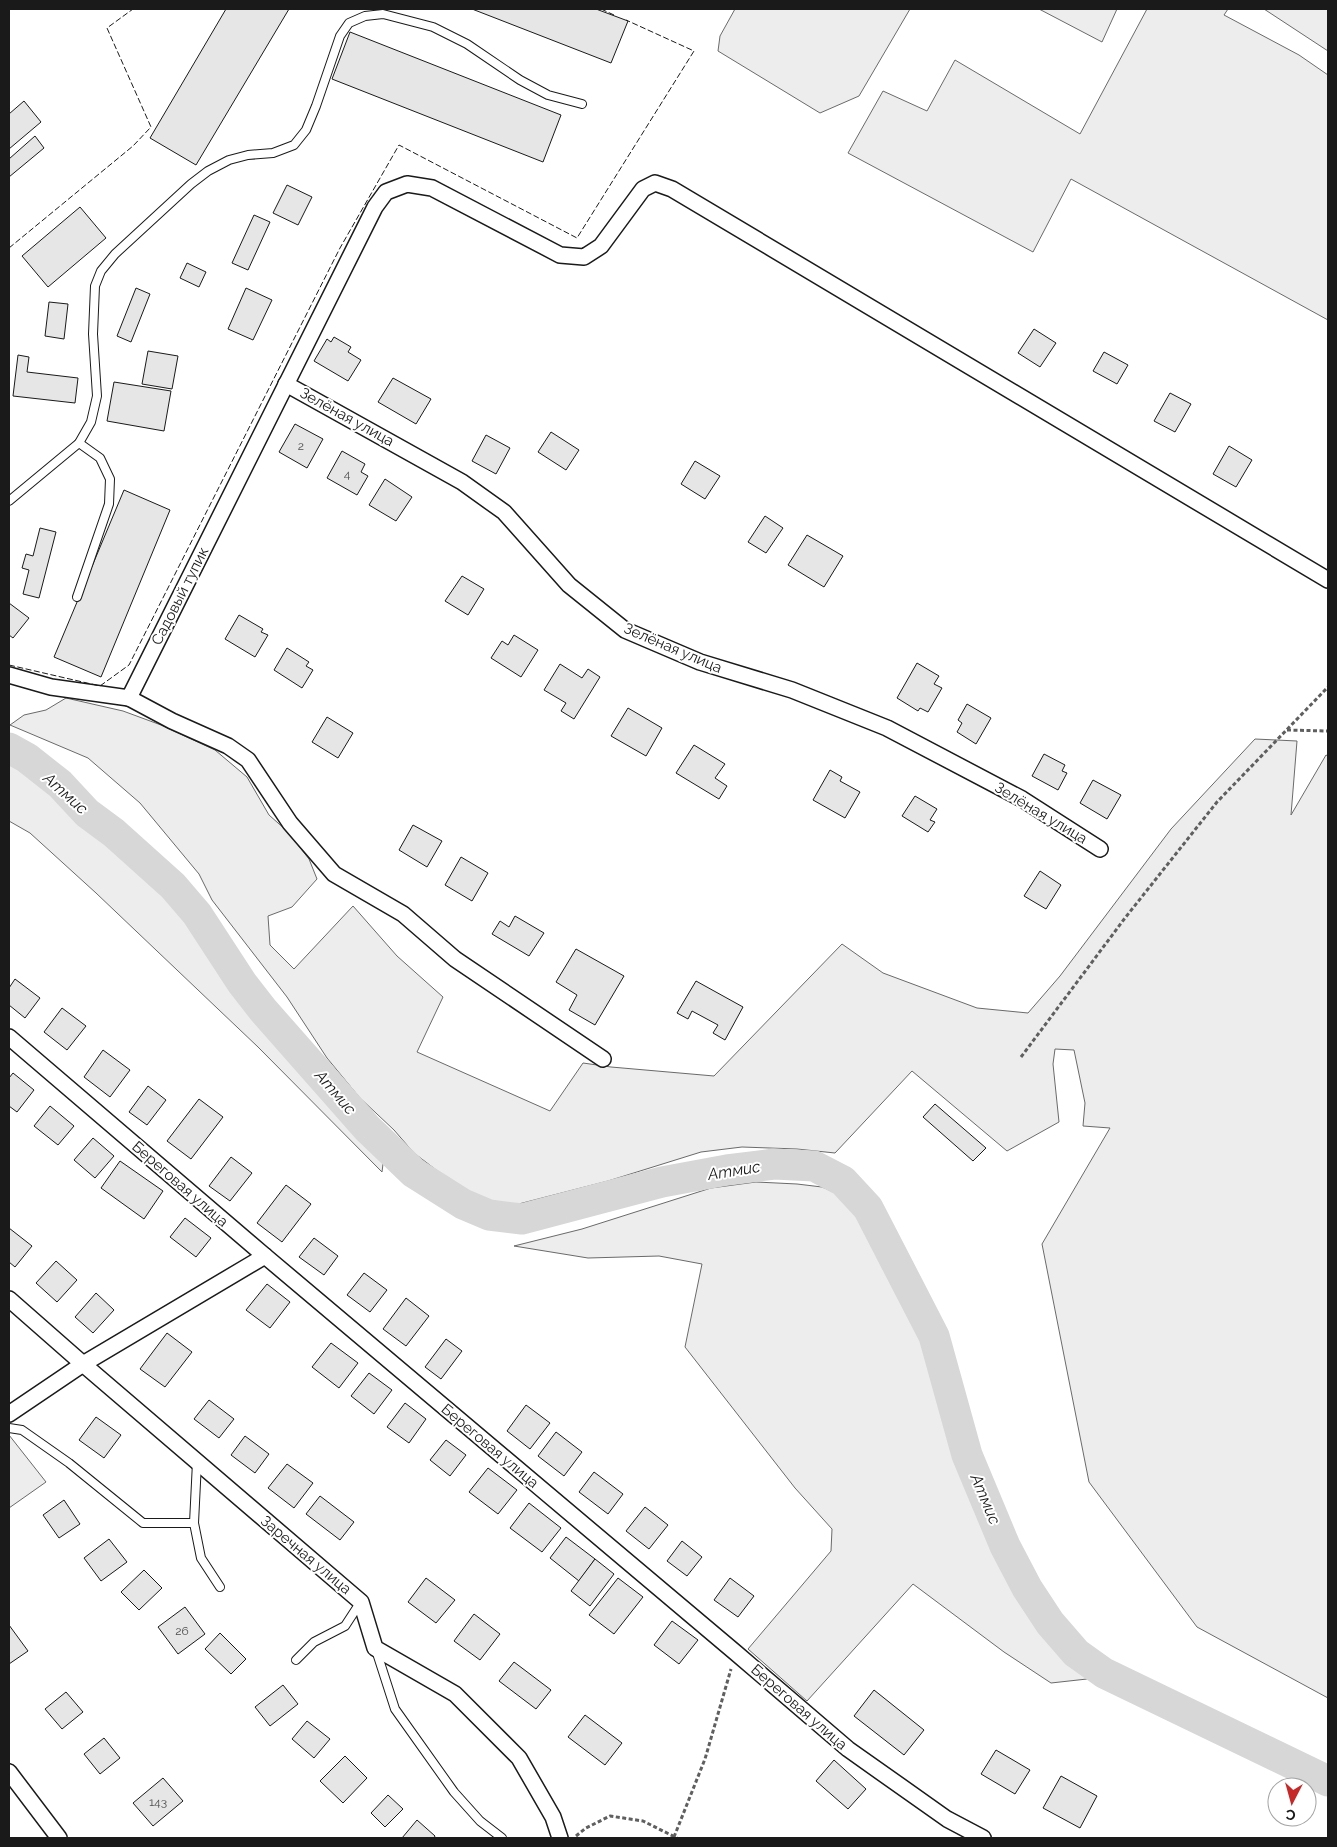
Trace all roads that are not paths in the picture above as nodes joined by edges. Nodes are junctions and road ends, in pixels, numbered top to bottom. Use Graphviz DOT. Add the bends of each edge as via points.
graph roads {
  1 [pos="582,104"];
  2 [pos="286,384"];
  3 [pos="79,443"];
  4 [pos="9,501"];
  5 [pos="1328,580"];
  6 [pos="78,597"];
  7 [pos="9,675"];
  8 [pos="129,698"];
  9 [pos="1100,849"];
  10 [pos="9,1037"];
  11 [pos="603,1059"];
  12 [pos="264,1256"];
  13 [pos="9,1299"];
  14 [pos="83,1364"];
  15 [pos="9,1414"];
  16 [pos="9,1428"];
  17 [pos="197,1462"];
  18 [pos="194,1523"];
  19 [pos="220,1587"];
  20 [pos="361,1602"];
  21 [pos="375,1648"];
  22 [pos="296,1660"];
  23 [pos="9,1772"];
  24 [pos="59,1838"];
  25 [pos="502,1838"];
  26 [pos="560,1838"];
  27 [pos="983,1838"];
  1 -- 3 [label="lane" via="548,95 467,44 433,27 383,14 365,16 349,23 340,36 306,130 294,145 229,160 208,171 115,254 101,271 95,286 94,315 97,396 91,422"];
  2 -- 5 [label="street, Садовый тупик" via="375,207 386,192 406,184 432,188 560,256 584,257 601,246 642,189 655,184 681,194"];
  2 -- 8 [label="street, Садовый тупик"];
  2 -- 9 [label="street, Зелёная улица" via="462,482 504,512 569,585 625,630 700,662 792,690 887,728 1022,799"];
  3 -- 4 [label="lane"];
  3 -- 6 [label="lane" via="100,458 110,479 109,504"];
  7 -- 8 [label="street" via="51,687"];
  8 -- 11 [label="street" via="228,746 248,760 290,823 334,874 403,914 455,958"];
  10 -- 12 [label="street, Береговая улица"];
  12 -- 14 [label="street"];
  12 -- 27 [label="street, Береговая улица" via="848,1749 947,1819"];
  13 -- 14 [label="street, Заречная улица"];
  14 -- 15 [label="street"];
  14 -- 17 [label="street, Заречная улица"];
  16 -- 18 [label="lane" via="22,1430 69,1463 143,1523"];
  17 -- 18 [label="lane"];
  17 -- 20 [label="street, Заречная улица"];
  18 -- 19 [label="lane" via="201,1558"];
  20 -- 21 [label="street, Заречная улица"];
  20 -- 22 [label="lane" via="345,1626 314,1642"];
  21 -- 25 [label="lane" via="395,1708 454,1792 480,1821"];
  21 -- 26 [label="street" via="455,1694 519,1758"];
  23 -- 24 [label="street"];
}
